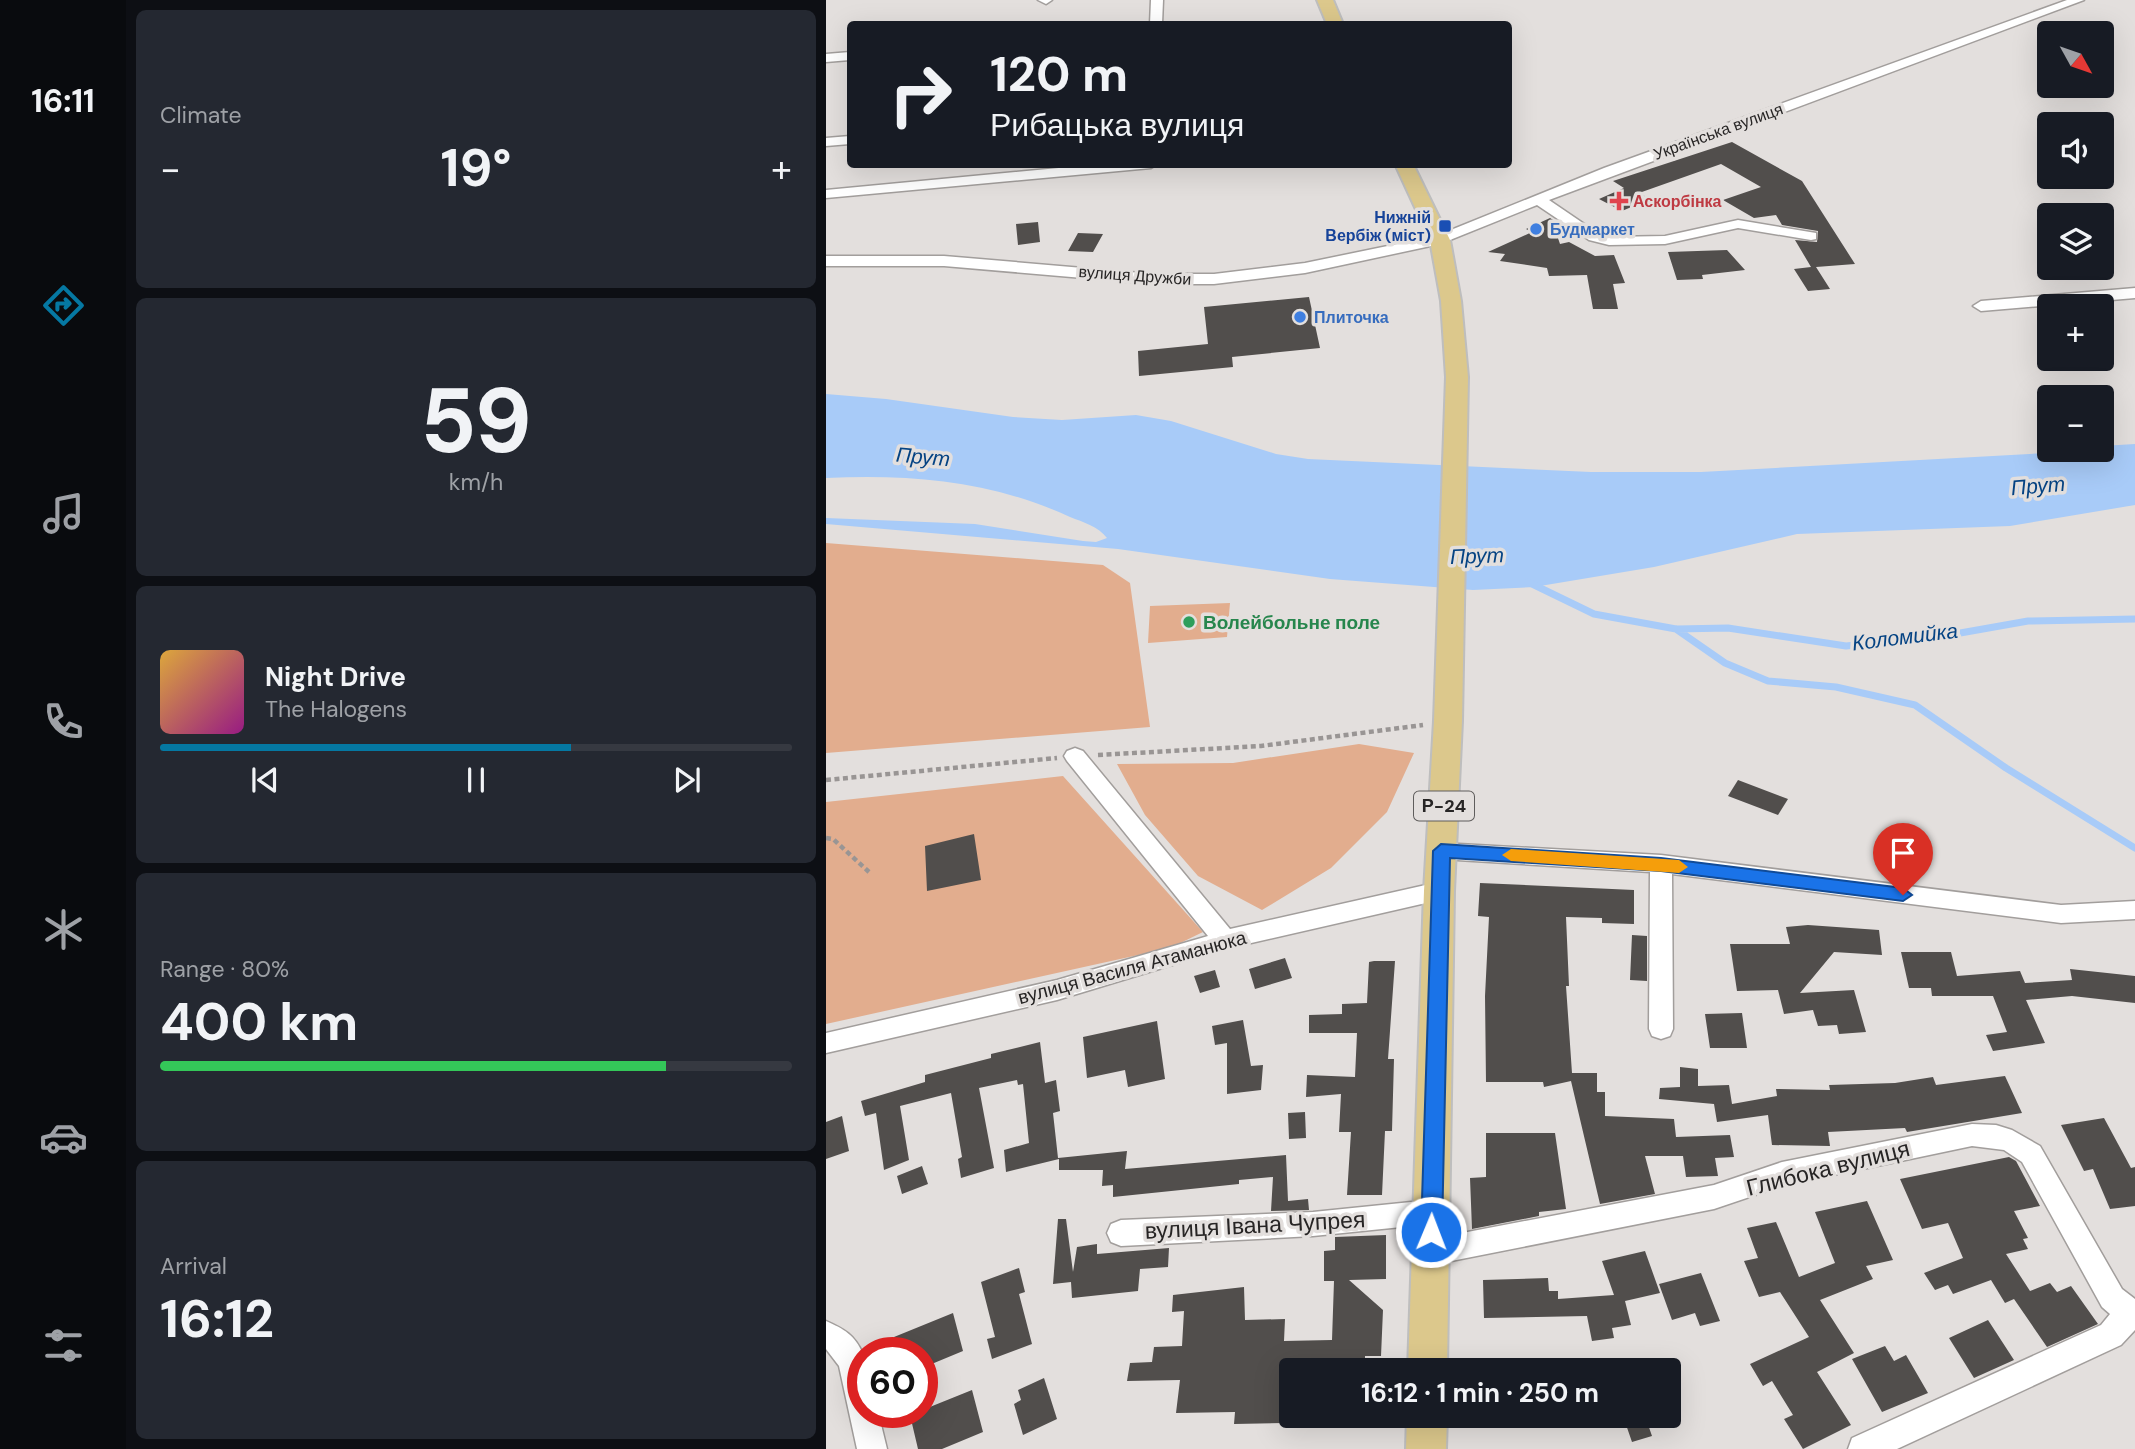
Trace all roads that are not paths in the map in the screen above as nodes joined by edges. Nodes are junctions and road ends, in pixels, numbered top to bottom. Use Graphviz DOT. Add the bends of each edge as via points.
graph roads {
  1 [pos="1157,0"];
  2 [pos="1325,0"];
  3 [pos="2042,0"];
  4 [pos="2078,0"];
  5 [pos="2055,8"];
  6 [pos="1157,21"];
  7 [pos="1334,21"];
  8 [pos="847,56"];
  9 [pos="826,58"];
  10 [pos="847,140"];
  11 [pos="826,142"];
  12 [pos="960,168"];
  13 [pos="1108,168"];
  14 [pos="1406,168"];
  15 [pos="959,182"];
  16 [pos="826,194"];
  17 [pos="1539,200"];
  18 [pos="1811,236"];
  19 [pos="1440,240"];
  20 [pos="826,261"];
  21 [pos="2135,293"];
  22 [pos="1981,306"];
  23 [pos="1075,756"];
  24 [pos="1441,851"];
  25 [pos="1661,864"];
  26 [pos="1439,891"];
  27 [pos="2135,910"];
  28 [pos="1225,940"];
  29 [pos="1661,1029"];
  30 [pos="826,1043"];
  31 [pos="1432,1212"];
  32 [pos="1121,1233"];
  33 [pos="1431,1252"];
  34 [pos="2130,1313"];
  35 [pos="826,1335"];
  36 [pos="847,1350"];
  37 [pos="1428,1358"];
  38 [pos="867,1428"];
  39 [pos="1427,1428"];
  40 [pos="872,1449"];
  41 [pos="1426,1449"];
  42 [pos="1863,1449"];
  1 -- 6 [label="street"];
  2 -- 7 [label="main road"];
  3 -- 5 [label="street"];
  4 -- 5 [label="street, Українська вулиця"];
  5 -- 17 [label="street, Українська вулиця"];
  8 -- 9 [label="street"];
  10 -- 11 [label="street"];
  12 -- 15 [label="street"];
  13 -- 15 [label="street"];
  14 -- 19 [label="main road, Р-24"];
  15 -- 16 [label="street"];
  17 -- 18 [label="street" via="1594,237 1609,241 1665,240 1738,224"];
  17 -- 19 [label="street, Українська вулиця"];
  19 -- 20 [label="street, вулиця Дружби" via="1305,268 1214,279 1153,279 944,261"];
  19 -- 24 [label="main road, Р-24" via="1457,377"];
  21 -- 22 [label="street"];
  23 -- 28 [label="street"];
  24 -- 25 [label="street"];
  24 -- 26 [label="main road, Р-24"];
  25 -- 27 [label="street" via="2061,914"];
  25 -- 29 [label="street"];
  26 -- 28 [label="street, вулиця Василя Атаманюка"];
  26 -- 31 [label="main road, Р-24"];
  28 -- 30 [label="street, вулиця Василя Атаманюка" via="1056,990"];
  31 -- 32 [label="street, вулиця Івана Чупрея" via="1313,1224"];
  31 -- 33 [label="main road, Р-24"];
  33 -- 34 [label="street, Глибока вулиця" via="1714,1197 1782,1174 1987,1135 2012,1141 2031,1154 2112,1298"];
  33 -- 37 [label="main road, Р-24"];
  34 -- 42 [label="street" via="2110,1335"];
  35 -- 36 [label="street" via="838,1338"];
  38 -- 40 [label="street"];
  39 -- 41 [label="main road"];
}
